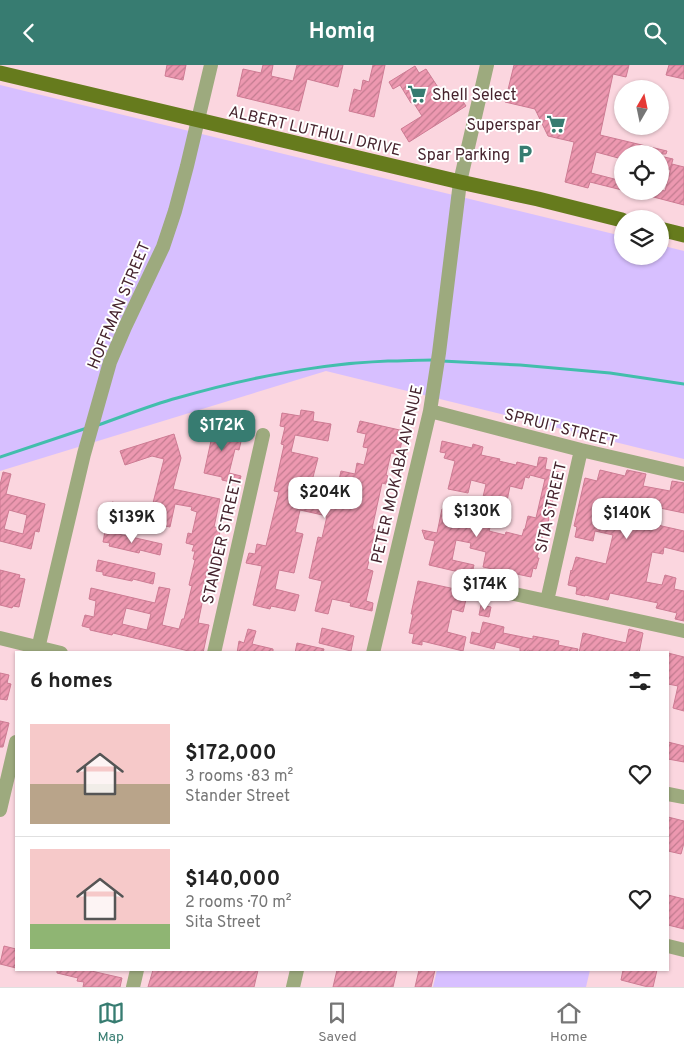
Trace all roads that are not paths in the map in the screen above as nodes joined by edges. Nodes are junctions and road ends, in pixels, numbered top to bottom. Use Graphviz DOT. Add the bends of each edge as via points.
graph roads {
  1 [pos="211,65"];
  2 [pos="487,65"];
  3 [pos="0,73"];
  4 [pos="197,119"];
  5 [pos="460,182"];
  6 [pos="614,218"];
  7 [pos="669,231"];
  8 [pos="684,235"];
  9 [pos="430,411"];
  10 [pos="263,435"];
  11 [pos="581,450"];
  12 [pos="684,475"];
  13 [pos="491,589"];
  14 [pos="547,601"];
  15 [pos="684,631"];
  16 [pos="0,638"];
  17 [pos="38,650"];
  18 [pos="214,651"];
  19 [pos="373,651"];
  20 [pos="15,746"];
  21 [pos="669,793"];
  22 [pos="684,797"];
  23 [pos="0,810"];
  24 [pos="669,946"];
  25 [pos="684,950"];
  26 [pos="137,971"];
  27 [pos="297,971"];
  28 [pos="133,987"];
  29 [pos="293,987"];
  1 -- 4 [label="street, HOFFMAN STREET"];
  2 -- 5 [label="street, PETER MOKABA AVENUE"];
  3 -- 4 [label="main road, ALBERT LUTHULI DRIVE"];
  4 -- 5 [label="main road, ALBERT LUTHULI DRIVE"];
  4 -- 17 [label="street, HOFFMAN STREET" via="163,247 110,363 84,454"];
  5 -- 6 [label="main road, ALBERT LUTHULI DRIVE"];
  5 -- 9 [label="street, PETER MOKABA AVENUE"];
  7 -- 8 [label="main road"];
  9 -- 11 [label="street, SPRUIT STREET"];
  9 -- 19 [label="street, PETER MOKABA AVENUE"];
  10 -- 18 [label="street, STANDER STREET"];
  11 -- 12 [label="street, SPRUIT STREET"];
  11 -- 14 [label="street, SITA STREET"];
  13 -- 14 [label="street"];
  14 -- 15 [label="street"];
  16 -- 17 [label="street"];
  20 -- 23 [label="street"];
  21 -- 22 [label="street"];
  24 -- 25 [label="street"];
  26 -- 28 [label="street"];
  27 -- 29 [label="street"];
}
